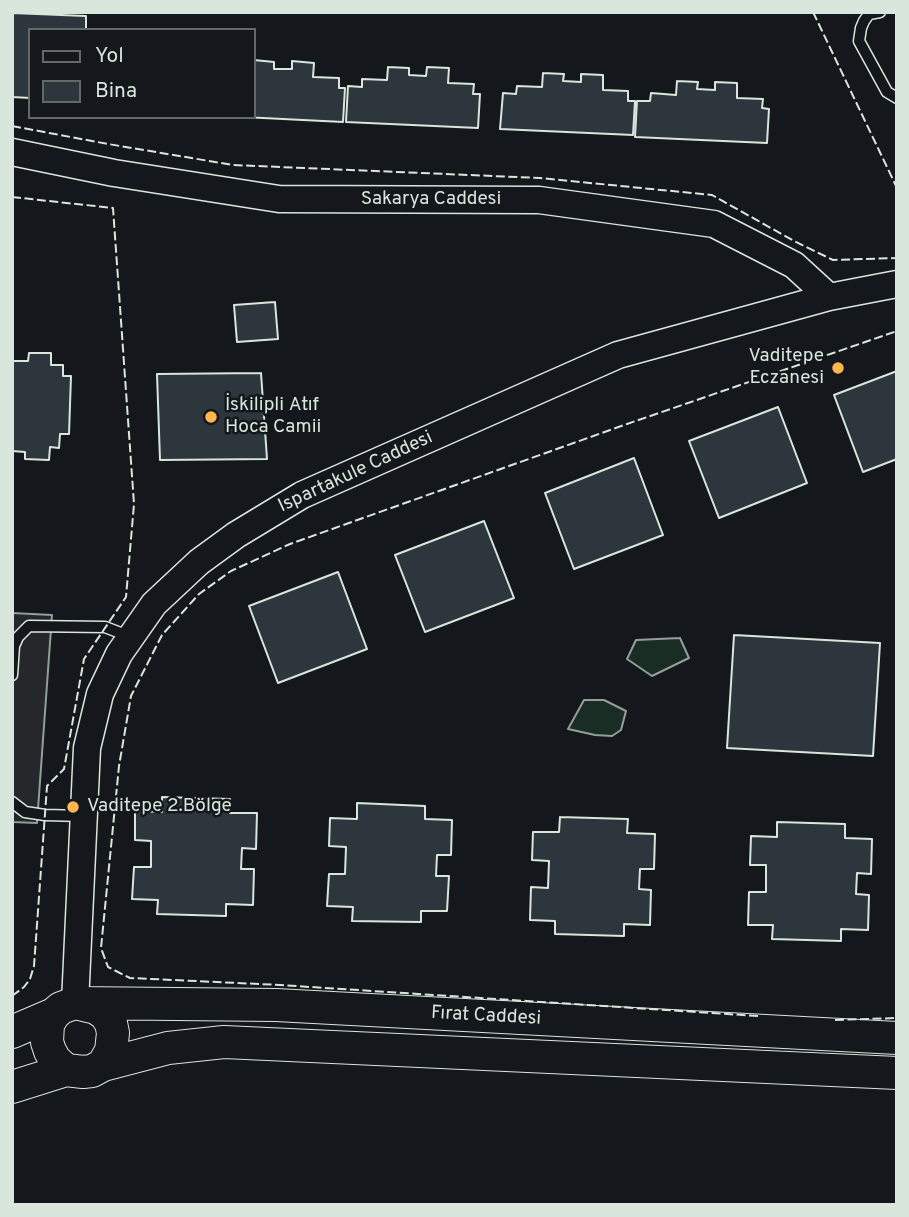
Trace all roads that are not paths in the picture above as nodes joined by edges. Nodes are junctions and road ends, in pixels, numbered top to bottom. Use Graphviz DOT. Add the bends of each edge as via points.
graph roads {
  1 [pos="880,12"];
  2 [pos="897,98"];
  3 [pos="12,152"];
  4 [pos="897,284"];
  5 [pos="829,297"];
  6 [pos="131,637"];
  7 [pos="12,675"];
  8 [pos="12,802"];
  9 [pos="84,816"];
  10 [pos="65,1009"];
  11 [pos="12,1032"];
  12 [pos="897,1038"];
  13 [pos="103,1065"];
  14 [pos="66,1070"];
  15 [pos="897,1073"];
  16 [pos="12,1087"];
  1 -- 2 [label="lane" via="869,14 859,41 887,92"];
  3 -- 5 [label="street, Sakarya Caddesi" via="279,199 539,201 714,224 794,265"];
  4 -- 5 [label="street, Ispartakule Caddesi"];
  5 -- 6 [label="street, Ispartakule Caddesi" via="618,355 302,495 199,562 154,604"];
  6 -- 7 [label="lane" via="105,627 29,626 13,646"];
  6 -- 9 [label="street, Ispartakule Caddesi" via="100,694 87,748"];
  8 -- 9 [label="lane" via="25,812"];
  9 -- 10 [label="street, Ispartakule Caddesi"];
  10 -- 11 [label="main road, Fırat Caddesi"];
  10 -- 12 [label="main road, Fırat Caddesi" via="276,1005"];
  10 -- 13 [label="main road" via="96,1008 105,1014 113,1042"];
  10 -- 14 [label="main road" via="48,1024 47,1042"];
  13 -- 14 [label="main road" via="92,1071"];
  13 -- 15 [label="main road, Fırat Caddesi" via="168,1048 224,1042"];
  14 -- 16 [label="main road"];
}
